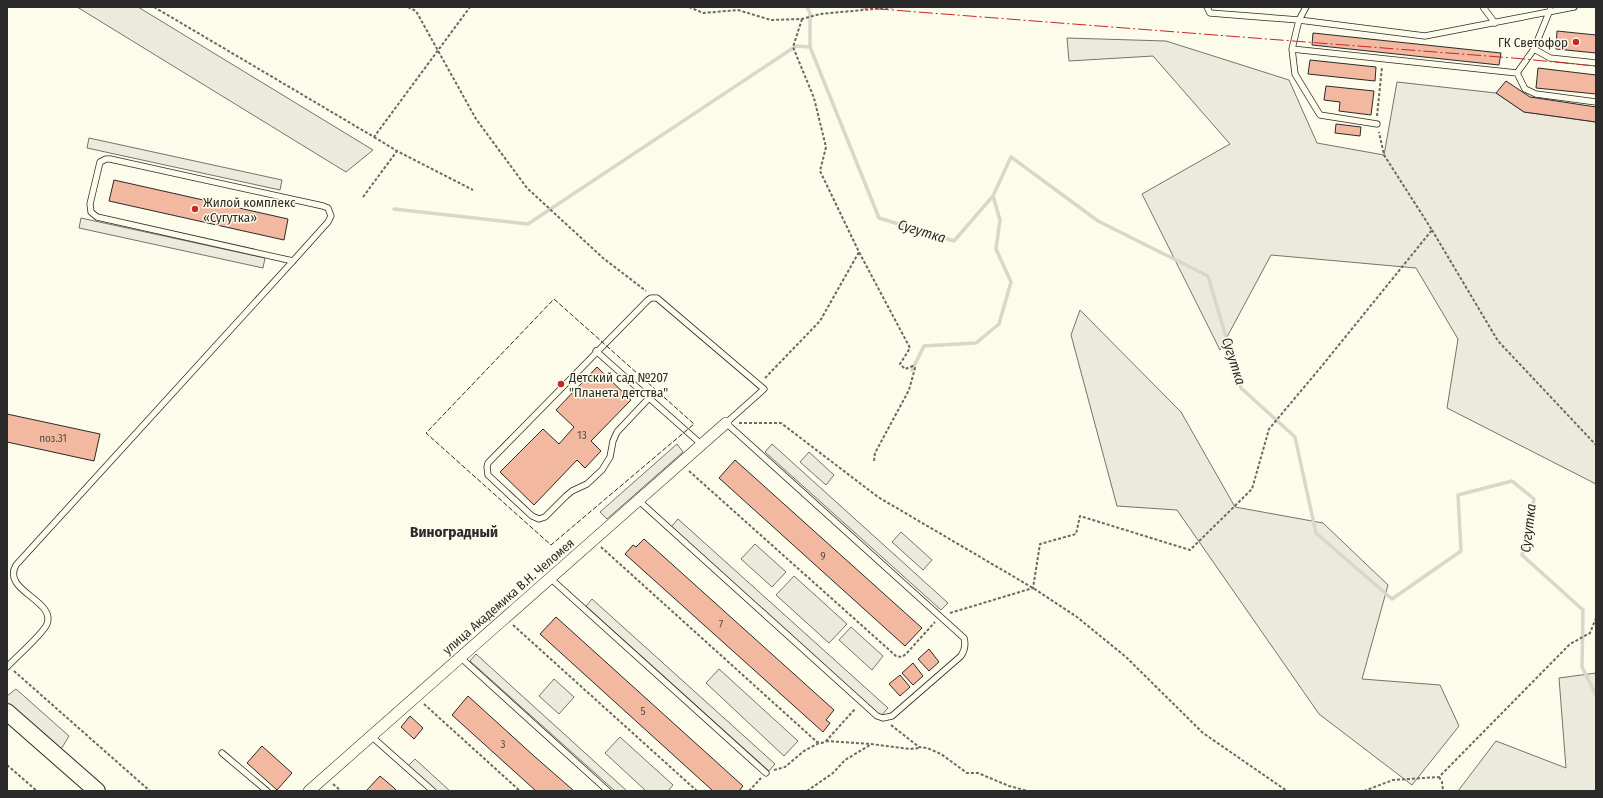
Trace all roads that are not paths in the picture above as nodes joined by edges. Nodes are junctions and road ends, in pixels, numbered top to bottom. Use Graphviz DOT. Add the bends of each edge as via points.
graph roads {
  1 [pos="1207,7"];
  2 [pos="1306,7"];
  3 [pos="1483,7"];
  4 [pos="1574,7"];
  5 [pos="1550,9"];
  6 [pos="1299,20"];
  7 [pos="1495,23"];
  8 [pos="1292,49"];
  9 [pos="1534,49"];
  10 [pos="1596,63"];
  11 [pos="1517,73"];
  12 [pos="1596,102"];
  13 [pos="1376,124"];
  14 [pos="293,261"];
  15 [pos="596,352"];
  16 [pos="649,398"];
  17 [pos="726,423"];
  18 [pos="701,444"];
  19 [pos="638,500"];
  20 [pos="550,578"];
  21 [pos="460,658"];
  22 [pos="7,667"];
  23 [pos="7,712"];
  24 [pos="7,724"];
  25 [pos="371,736"];
  26 [pos="222,753"];
  27 [pos="766,773"];
  28 [pos="82,791"];
  29 [pos="97,791"];
  30 [pos="267,791"];
  31 [pos="309,791"];
  32 [pos="432,791"];
  33 [pos="608,791"];
  1 -- 6 [label="lane" via="1210,14"];
  2 -- 6 [label="lane"];
  3 -- 7 [label="lane"];
  4 -- 5 [label="lane"];
  5 -- 7 [label="lane"];
  5 -- 9 [label="lane"];
  6 -- 7 [label="lane" via="1425,36"];
  6 -- 8 [label="lane"];
  8 -- 11 [label="lane"];
  8 -- 13 [label="lane" via="1295,74 1320,115"];
  9 -- 10 [label="lane" via="1550,58"];
  9 -- 11 [label="lane"];
  11 -- 12 [label="lane" via="1525,89 1536,94"];
  14 -- 14 [label="lane" via="328,222 331,216 328,208 106,158 100,162 90,204 91,212 97,217"];
  14 -- 22 [label="lane" via="16,565 13,573 16,583 44,609 48,619 44,628"];
  15 -- 16 [label="lane"];
  15 -- 16 [label="lane" via="488,463 487,472 490,478 532,516 539,519 545,517 569,493 593,479 606,464 617,432"];
  15 -- 17 [label="lane" via="648,300 654,297 661,300 764,388"];
  16 -- 18 [label="lane"];
  17 -- 18 [label="street, улица Академика В.Н. Челомея"];
  17 -- 19 [label="lane" via="964,638 965,646 960,656 895,714 887,718 877,716"];
  18 -- 19 [label="street, улица Академика В.Н. Челомея"];
  19 -- 20 [label="street, улица Академика В.Н. Челомея"];
  20 -- 21 [label="street, улица Академика В.Н. Челомея"];
  20 -- 27 [label="lane"];
  21 -- 25 [label="street, улица Академика В.Н. Челомея"];
  21 -- 33 [label="lane"];
  23 -- 29 [label="main road"];
  24 -- 28 [label="main road"];
  25 -- 31 [label="street, улица Академика В.Н. Челомея"];
  25 -- 32 [label="lane"];
  26 -- 30 [label="lane"];
}
